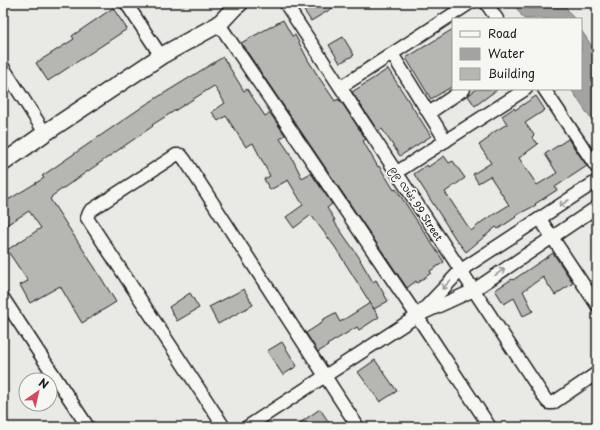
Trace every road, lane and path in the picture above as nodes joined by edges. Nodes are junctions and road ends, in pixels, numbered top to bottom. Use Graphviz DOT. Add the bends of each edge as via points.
graph roads {
  1 [pos="126,3"];
  2 [pos="240,3"];
  3 [pos="286,3"];
  4 [pos="470,3"];
  5 [pos="486,3"];
  6 [pos="496,18"];
  7 [pos="219,24"];
  8 [pos="392,54"];
  9 [pos="161,56"];
  10 [pos="3,67"];
  11 [pos="341,87"];
  12 [pos="463,90"];
  13 [pos="524,90"];
  14 [pos="545,90"];
  15 [pos="429,113"];
  16 [pos="45,133"];
  17 [pos="446,140"];
  18 [pos="3,164"];
  19 [pos="597,168"];
  20 [pos="397,172"];
  21 [pos="597,181"];
  22 [pos="597,207"];
  23 [pos="540,219"];
  24 [pos="552,237"];
  25 [pos="461,270"];
  26 [pos="474,290"];
  27 [pos="3,298"];
  28 [pos="597,305"];
  29 [pos="416,316"];
  30 [pos="597,373"];
  31 [pos="324,376"];
  32 [pos="88,427"];
  33 [pos="224,427"];
  34 [pos="247,427"];
  35 [pos="358,427"];
  36 [pos="490,427"];
  1 -- 9 [label="street"];
  2 -- 7 [label="street"];
  3 -- 11 [label="street, ၉၉ လမ်း 99 Street"];
  4 -- 8 [label="street"];
  5 -- 6 [label="street"];
  7 -- 9 [label="street"];
  7 -- 29 [label="street"];
  8 -- 11 [label="street"];
  8 -- 15 [label="street"];
  9 -- 16 [label="street"];
  10 -- 16 [label="street"];
  11 -- 20 [label="street, ၉၉ လမ်း 99 Street"];
  12 -- 15 [label="street"];
  13 -- 17 [label="street"];
  14 -- 19 [label="street"];
  15 -- 17 [label="street"];
  16 -- 18 [label="street"];
  17 -- 20 [label="street"];
  20 -- 25 [label="street, ၉၉ လမ်း 99 Street"];
  21 -- 23 [label="street, one-way"];
  22 -- 24 [label="street"];
  23 -- 24 [label="street"];
  23 -- 25 [label="street"];
  26 -- 24 [label="street, one-way"];
  24 -- 28 [label="street"];
  25 -- 26 [label="street, ၉၉ လမ်း 99 Street"];
  25 -- 29 [label="street, one-way"];
  26 -- 29 [label="street"];
  26 -- 30 [label="street, ၉၉ လမ်း 99 Street" via="549,403 553,403"];
  27 -- 32 [label="street"];
  29 -- 31 [label="street"];
  29 -- 36 [label="street"];
  31 -- 33 [label="street" via="185,160 176,154 90,211 87,218"];
  31 -- 34 [label="street"];
  31 -- 35 [label="street"];
}
